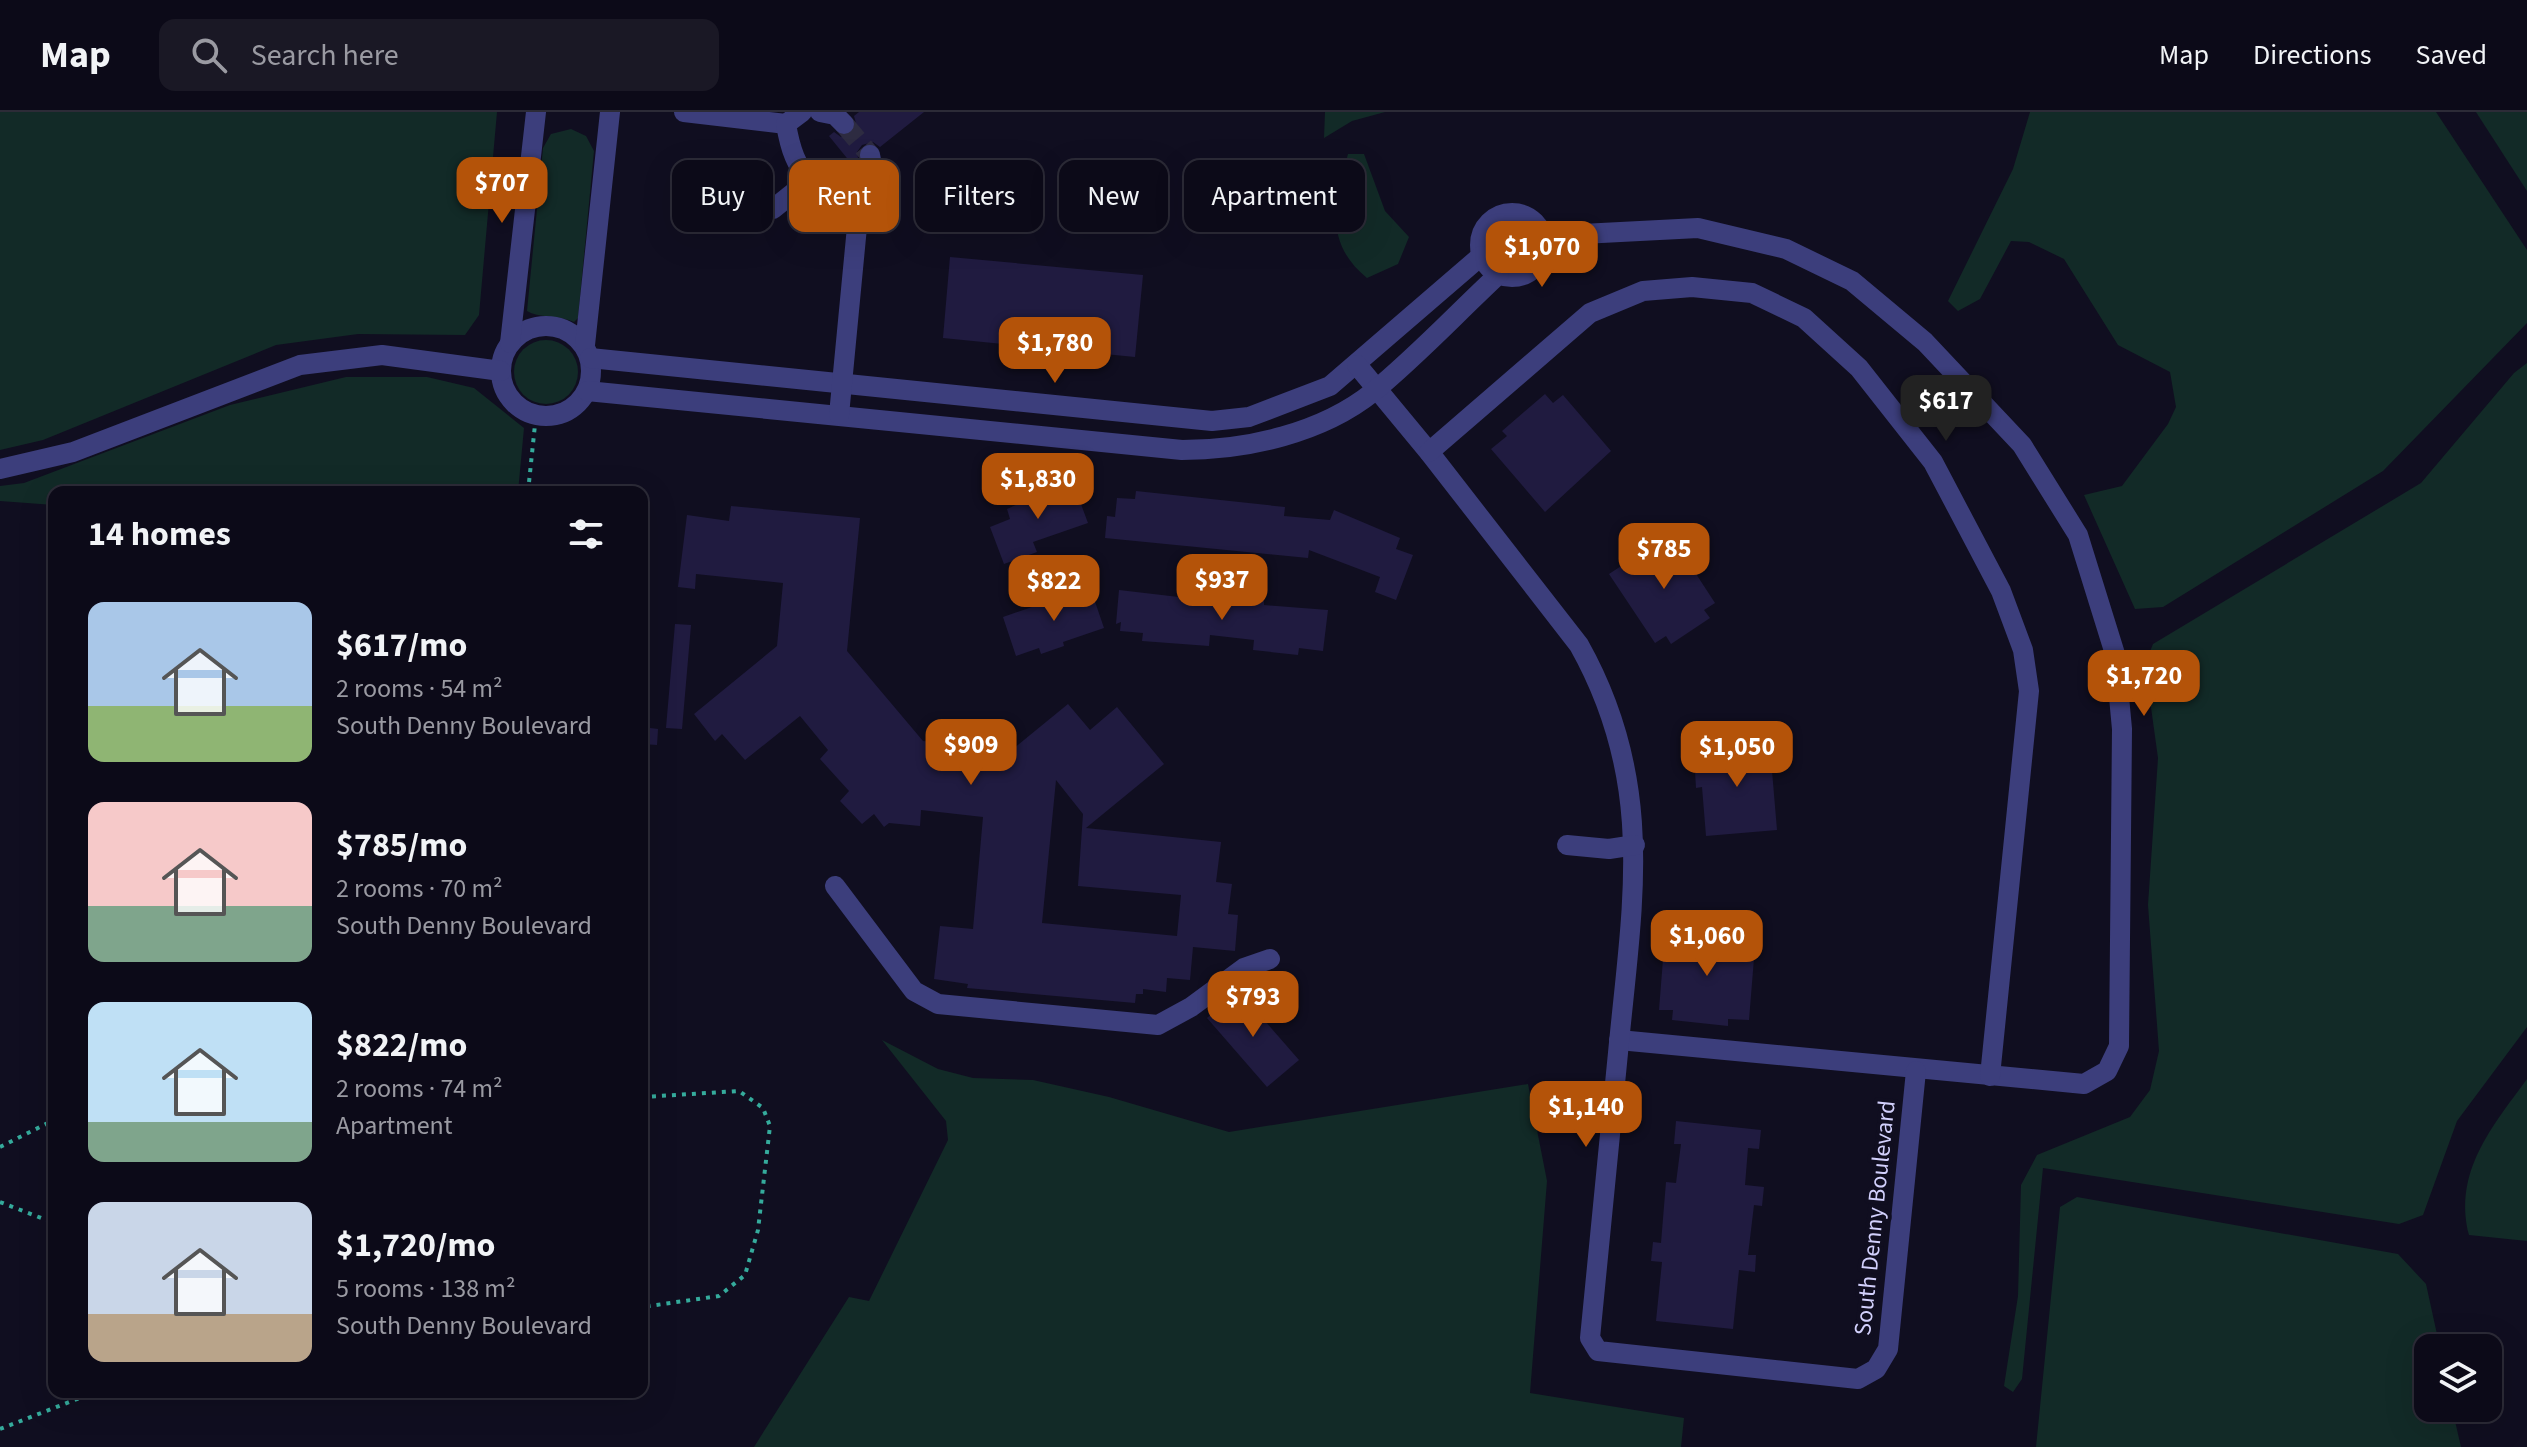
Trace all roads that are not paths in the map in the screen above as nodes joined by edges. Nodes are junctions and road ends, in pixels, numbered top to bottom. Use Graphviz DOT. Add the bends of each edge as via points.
graph roads {
  1 [pos="536,112"];
  2 [pos="610,112"];
  3 [pos="684,112"];
  4 [pos="820,112"];
  5 [pos="794,118"];
  6 [pos="844,124"];
  7 [pos="870,155"];
  8 [pos="795,160"];
  9 [pos="870,160"];
  10 [pos="789,196"];
  11 [pos="773,209"];
  12 [pos="857,232"];
  13 [pos="1543,236"];
  14 [pos="1481,256"];
  15 [pos="1499,274"];
  16 [pos="510,343"];
  17 [pos="588,352"];
  18 [pos="1357,365"];
  19 [pos="687,368"];
  20 [pos="501,371"];
  21 [pos="842,384"];
  22 [pos="1376,389"];
  23 [pos="587,391"];
  24 [pos="685,401"];
  25 [pos="839,415"];
  26 [pos="1429,452"];
  27 [pos="0,469"];
  28 [pos="1567,845"];
  29 [pos="1635,845"];
  30 [pos="835,886"];
  31 [pos="1270,959"];
  32 [pos="1619,1040"];
  33 [pos="1916,1071"];
  34 [pos="1990,1076"];
  1 -- 16 [label="street"];
  2 -- 17 [label="street"];
  3 -- 5 [label="street"];
  4 -- 6 [label="street" via="835,115"];
  5 -- 8 [label="street"];
  7 -- 9 [label="street"];
  10 -- 11 [label="street"];
  12 -- 21 [label="street"];
  13 -- 14 [label="street" via="1523,214 1502,214 1485,225"];
  13 -- 15 [label="street" via="1543,252 1534,268 1515,277"];
  13 -- 34 [label="street" via="1698,228 1786,249 1852,281 1925,342 2022,445 2078,535 2115,654 2122,729 2119,1046 2107,1071 2084,1084"];
  14 -- 15 [label="street"];
  14 -- 18 [label="street"];
  15 -- 22 [label="street"];
  16 -- 17 [label="street" via="520,333 548,325 575,335"];
  16 -- 20 [label="street"];
  17 -- 19 [label="street"];
  17 -- 23 [label="street" via="592,369"];
  18 -- 21 [label="street" via="1296,402 1249,417 1212,421"];
  18 -- 22 [label="street, South Denny Boulevard"];
  19 -- 21 [label="street"];
  19 -- 24 [label="street"];
  20 -- 23 [label="street" via="511,399 536,415 566,412"];
  20 -- 27 [label="street" via="382,355 300,365 73,452"];
  21 -- 25 [label="street"];
  22 -- 25 [label="street" via="1332,417 1299,430 1214,450"];
  22 -- 26 [label="street, South Denny Boulevard"];
  23 -- 24 [label="street"];
  24 -- 25 [label="street"];
  26 -- 29 [label="street, South Denny Boulevard" via="1549,604 1599,681 1630,783"];
  26 -- 34 [label="street" via="1590,313 1643,291 1692,287 1752,293 1804,318 1859,368 1933,462 2001,591 2023,650 2029,691"];
  28 -- 29 [label="street"];
  29 -- 32 [label="street, South Denny Boulevard"];
  30 -- 31 [label="street" via="914,991 938,1004 1158,1025 1244,968"];
  32 -- 33 [label="street"];
  32 -- 33 [label="street, South Denny Boulevard" via="1590,1338 1598,1351 1858,1379 1876,1369 1888,1349"];
  33 -- 34 [label="street"];
}
